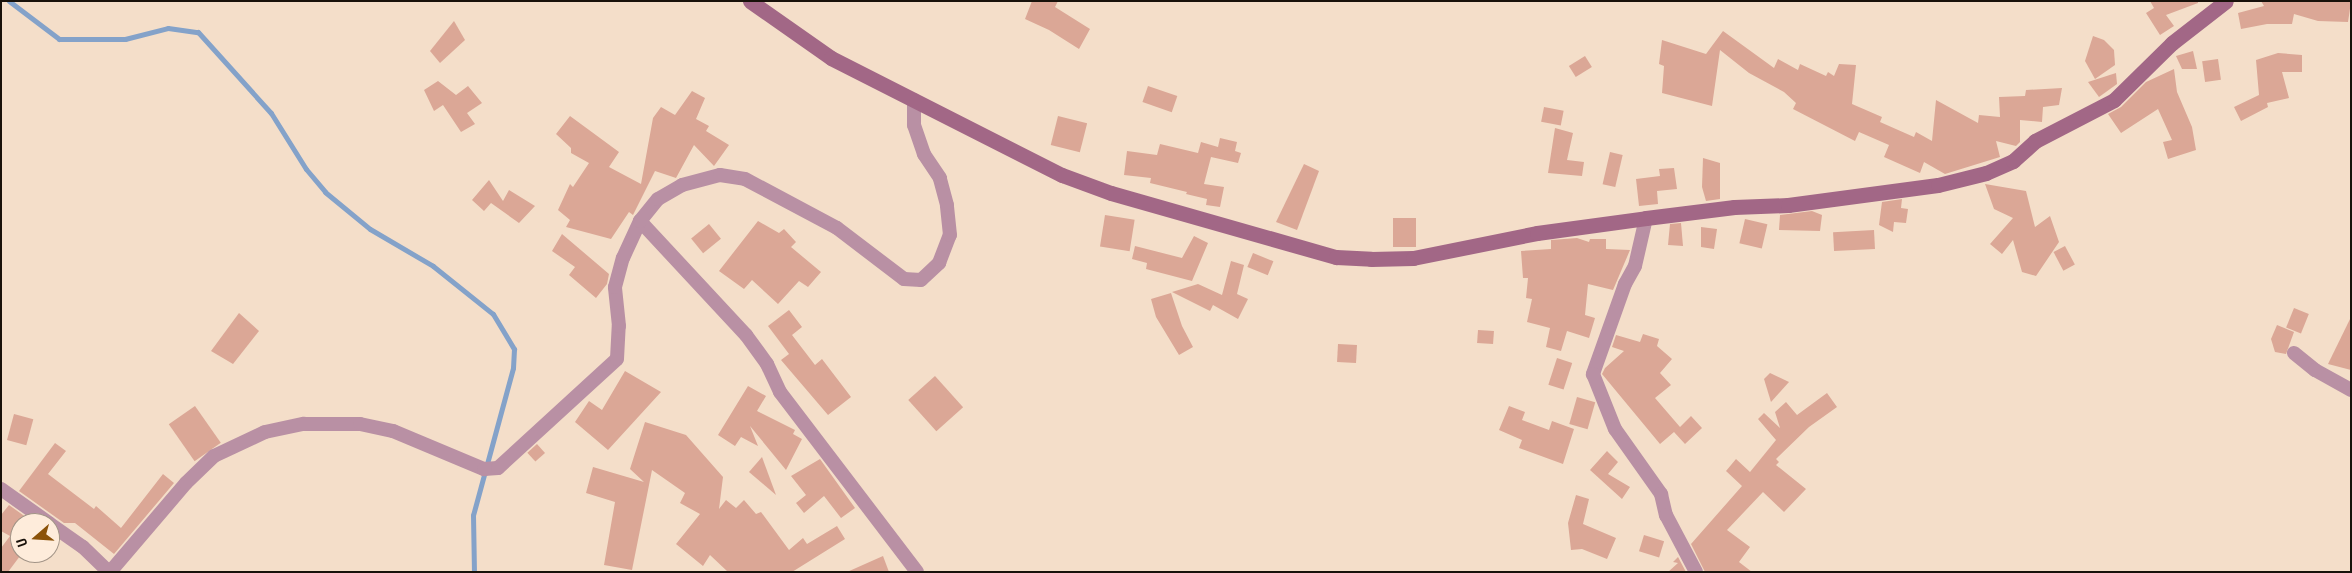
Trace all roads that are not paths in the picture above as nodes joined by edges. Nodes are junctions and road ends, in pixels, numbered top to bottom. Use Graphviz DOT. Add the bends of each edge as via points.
graph roads {
  1 [pos="750,1"];
  2 [pos="2226,1"];
  3 [pos="914,100"];
  4 [pos="1646,218"];
  5 [pos="640,222"];
  6 [pos="2294,353"];
  7 [pos="2351,390"];
  8 [pos="1,489"];
  9 [pos="35,513"];
  10 [pos="60,531"];
  11 [pos="110,572"];
  12 [pos="917,572"];
  13 [pos="1696,572"];
  1 -- 3 [label="street" via="831,58"];
  2 -- 4 [label="street" via="2172,43 2114,100 2035,142 2013,161 1986,173 1938,185 1788,205 1734,207"];
  3 -- 4 [label="street" via="1062,175 1336,257 1413,258 1537,233"];
  3 -- 5 [label="street" via="914,125 924,154 940,178 948,205 950,235 939,264 921,280 904,279 837,228 746,179 720,175 682,185 658,199"];
  4 -- 13 [label="street" via="1635,266 1625,284 1593,374 1616,429 1661,494 1666,515"];
  5 -- 11 [label="street" via="622,258 615,287 619,326 617,359 498,468 484,469 393,431 360,424 304,424 265,432 214,456 186,483"];
  5 -- 12 [label="street" via="746,335 767,364 780,392"];
  6 -- 7 [label="street" via="2315,370"];
  8 -- 9 [label="street"];
  10 -- 11 [label="street"];
}
